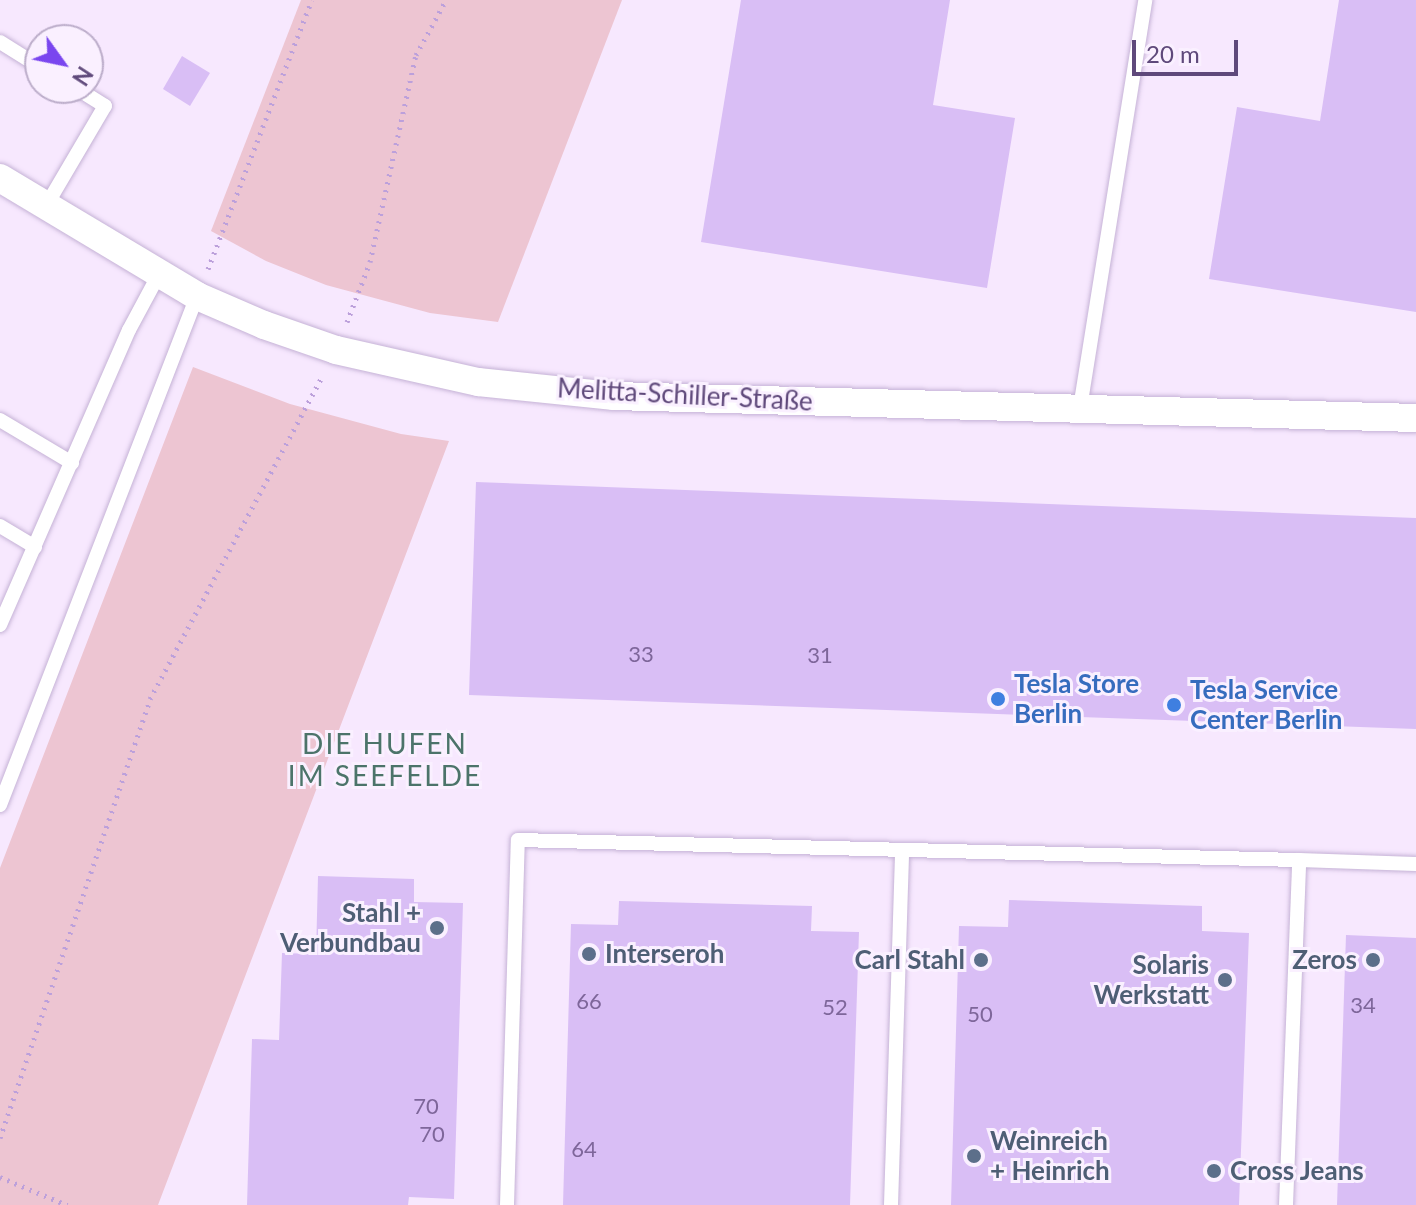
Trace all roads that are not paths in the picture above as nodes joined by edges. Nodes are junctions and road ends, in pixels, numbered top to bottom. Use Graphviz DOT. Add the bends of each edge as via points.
graph roads {
  1 [pos="1145,0"];
  2 [pos="0,42"];
  3 [pos="24,57"];
  4 [pos="102,104"];
  5 [pos="0,178"];
  6 [pos="46,206"];
  7 [pos="159,274"];
  8 [pos="197,296"];
  9 [pos="1080,408"];
  10 [pos="1416,418"];
  11 [pos="0,420"];
  12 [pos="72,463"];
  13 [pos="0,526"];
  14 [pos="35,547"];
  15 [pos="0,625"];
  16 [pos="0,805"];
  17 [pos="902,850"];
  18 [pos="1299,860"];
  19 [pos="1416,864"];
  20 [pos="507,1205"];
  21 [pos="891,1205"];
  22 [pos="1286,1205"];
  1 -- 9 [label="lane"];
  2 -- 3 [label="lane"];
  4 -- 6 [label="lane"];
  5 -- 6 [label="street, Melitta-Schiller-Straße"];
  6 -- 7 [label="street, Melitta-Schiller-Straße"];
  7 -- 8 [label="street, Melitta-Schiller-Straße"];
  7 -- 12 [label="lane"];
  8 -- 9 [label="street, Melitta-Schiller-Straße" via="336,350 478,382 614,396"];
  8 -- 16 [label="lane"];
  9 -- 10 [label="street, Melitta-Schiller-Straße"];
  11 -- 12 [label="lane"];
  12 -- 14 [label="lane"];
  13 -- 14 [label="lane"];
  14 -- 15 [label="lane"];
  17 -- 18 [label="lane"];
  17 -- 20 [label="lane" via="518,840"];
  17 -- 21 [label="lane"];
  18 -- 19 [label="lane"];
  18 -- 22 [label="lane"];
}
